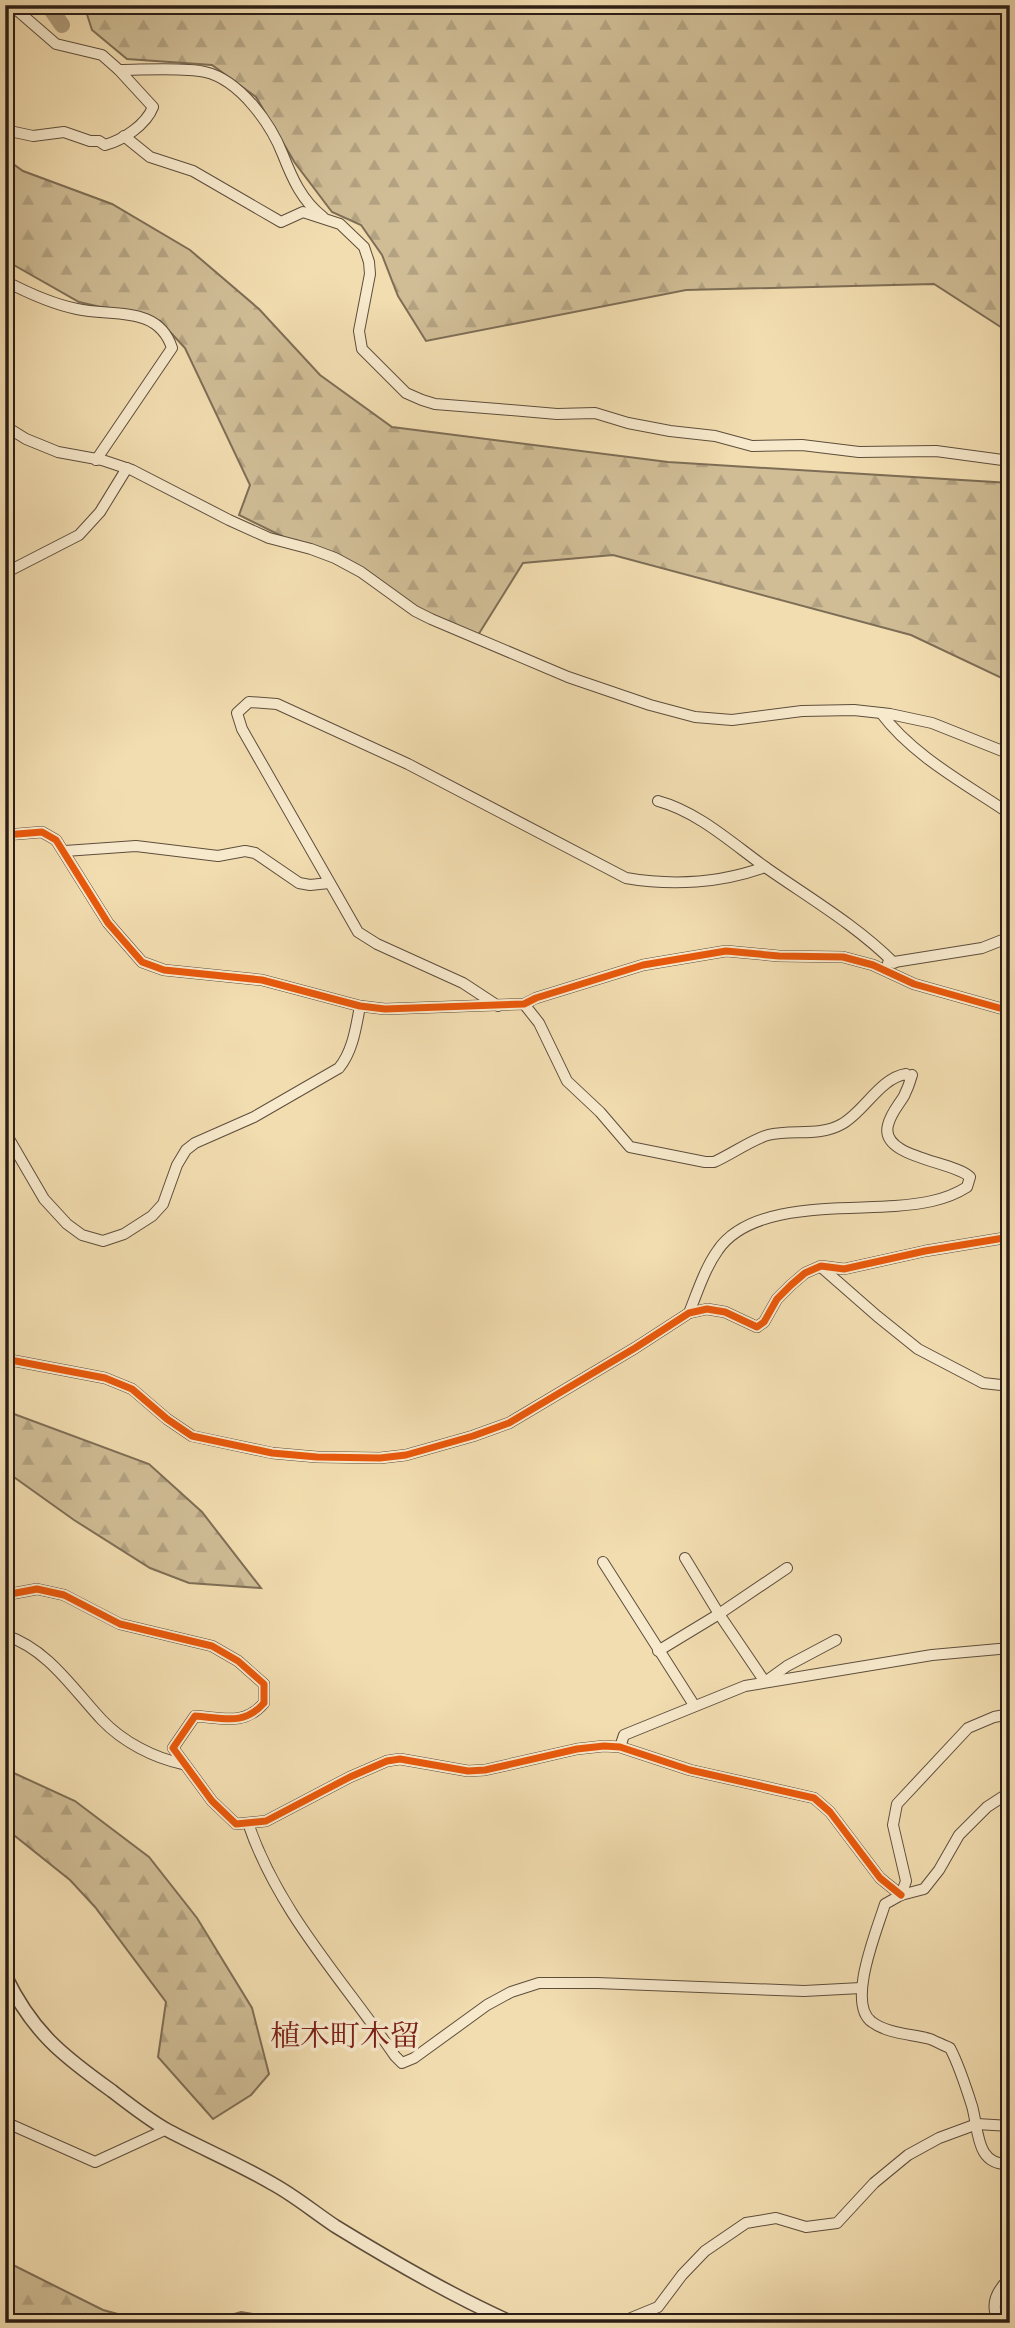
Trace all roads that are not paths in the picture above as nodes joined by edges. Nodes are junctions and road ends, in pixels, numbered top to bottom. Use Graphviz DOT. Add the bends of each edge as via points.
graph roads {
  1 [pos="11,5"];
  2 [pos="119,70"];
  3 [pos="5,131"];
  4 [pos="124,136"];
  5 [pos="326,219"];
  6 [pos="5,281"];
  7 [pos="5,426"];
  8 [pos="96,460"];
  9 [pos="1010,461"];
  10 [pos="127,468"];
  11 [pos="5,573"];
  12 [pos="881,713"];
  13 [pos="1010,754"];
  14 [pos="658,801"];
  15 [pos="1010,814"];
  16 [pos="5,835"];
  17 [pos="65,851"];
  18 [pos="765,867"];
  19 [pos="329,883"];
  20 [pos="1010,937"];
  21 [pos="894,963"];
  22 [pos="873,965"];
  23 [pos="524,1004"];
  24 [pos="360,1006"];
  25 [pos="498,1006"];
  26 [pos="1010,1011"];
  27 [pos="5,1132"];
  28 [pos="1010,1237"];
  29 [pos="821,1266"];
  30 [pos="689,1313"];
  31 [pos="5,1359"];
  32 [pos="1010,1386"];
  33 [pos="685,1559"];
  34 [pos="603,1562"];
  35 [pos="787,1568"];
  36 [pos="5,1595"];
  37 [pos="719,1614"];
  38 [pos="5,1635"];
  39 [pos="836,1640"];
  40 [pos="1010,1648"];
  41 [pos="658,1651"];
  42 [pos="765,1682"];
  43 [pos="694,1705"];
  44 [pos="1010,1714"];
  45 [pos="620,1747"];
  46 [pos="183,1764"];
  47 [pos="1010,1792"];
  48 [pos="248,1823"];
  49 [pos="901,1895"];
  50 [pos="5,1975"];
  51 [pos="861,1989"];
  52 [pos="5,2122"];
  53 [pos="977,2124"];
  54 [pos="1010,2126"];
  55 [pos="167,2129"];
  56 [pos="1010,2164"];
  57 [pos="1010,2278"];
  58 [pos="513,2323"];
  59 [pos="619,2323"];
  60 [pos="1000,2323"];
  1 -- 2 [label="street" via="57,44 102,55"];
  2 -- 4 [label="street" via="153,107 150,116"];
  2 -- 5 [label="street" via="205,72 224,81 260,113 302,196"];
  3 -- 4 [label="street" via="33,136 64,132 105,145"];
  4 -- 5 [label="street" via="150,157 193,171 281,222 303,212"];
  5 -- 9 [label="street" via="350,233 364,247 369,262 359,331 362,349 406,393 422,400 498,410 595,413 628,424 752,446 936,451"];
  6 -- 8 [label="street" via="79,310 135,315 152,321 168,335 172,348"];
  7 -- 8 [label="street" via="58,452"];
  8 -- 10 [label="street"];
  10 -- 11 [label="street" via="100,512 79,535"];
  10 -- 12 [label="street" via="270,538 335,558 431,619 568,677 650,705 720,720 802,711"];
  12 -- 13 [label="street" via="932,723"];
  12 -- 15 [label="street" via="916,748"];
  14 -- 18 [label="street" via="700,821"];
  16 -- 17 [label="street" via="42,832"];
  17 -- 19 [label="street" via="136,846 218,856 246,851 299,883"];
  17 -- 24 [label="street" via="108,923 142,961 164,970 262,980"];
  18 -- 19 [label="street" via="696,882 626,878 408,764 278,704 249,702 237,713 242,729"];
  18 -- 21 [label="street" via="829,910"];
  19 -- 25 [label="street" via="358,932 463,983"];
  20 -- 21 [label="street" via="982,948"];
  21 -- 22 [label="street"];
  22 -- 23 [label="street" via="844,957 726,951 643,965"];
  22 -- 26 [label="street" via="914,984"];
  23 -- 25 [label="street"];
  23 -- 30 [label="street" via="539,1023 567,1081 630,1147 714,1162 767,1136 828,1131 906,1074 912,1075 887,1128 888,1139 901,1149 963,1170 970,1177 967,1187 954,1195 920,1204 802,1212 748,1224 717,1250"];
  24 -- 25 [label="street"];
  24 -- 27 [label="street" via="346,1060 339,1068 254,1117 195,1143 177,1165 163,1204 152,1216 111,1239 94,1240 67,1224 44,1199"];
  28 -- 29 [label="street" via="844,1269"];
  29 -- 30 [label="street" via="791,1285 757,1327 725,1312"];
  29 -- 32 [label="street" via="918,1349 983,1383"];
  30 -- 31 [label="street" via="509,1423 406,1455 380,1458 272,1453 192,1436 132,1389 106,1378"];
  33 -- 37 [label="street"];
  34 -- 41 [label="street"];
  35 -- 37 [label="street"];
  36 -- 46 [label="street" via="37,1589 64,1595 120,1624 212,1646 239,1661 264,1684 264,1703 251,1716 195,1716 173,1748"];
  37 -- 41 [label="street"];
  37 -- 42 [label="street"];
  38 -- 46 [label="street" via="48,1659 116,1733 162,1760"];
  39 -- 42 [label="street"];
  40 -- 42 [label="street" via="932,1655"];
  41 -- 43 [label="street"];
  42 -- 43 [label="street"];
  43 -- 45 [label="street" via="624,1735"];
  44 -- 49 [label="street" via="968,1728 897,1804 893,1825 906,1881"];
  45 -- 48 [label="street" via="577,1749 468,1771 387,1760 265,1821"];
  45 -- 49 [label="street" via="690,1770 814,1798 880,1878"];
  46 -- 48 [label="street" via="236,1824"];
  47 -- 49 [label="street" via="959,1835 924,1889"];
  48 -- 51 [label="street" via="257,1851 288,1910 402,2063 487,2005 538,1983"];
  49 -- 51 [label="street" via="884,1904"];
  50 -- 55 [label="street" via="28,2017 56,2049"];
  51 -- 53 [label="street" via="863,2013 873,2023 950,2048"];
  52 -- 55 [label="street" via="95,2162"];
  53 -- 54 [label="street"];
  53 -- 56 [label="street" via="980,2147 988,2157 998,2164"];
  53 -- 59 [label="street" via="908,2155 837,2223 806,2227 776,2218 747,2223 705,2252 658,2307"];
  55 -- 58 [label="street" via="275,2185 406,2267"];
  57 -- 60 [label="street" via="993,2302"];
}
